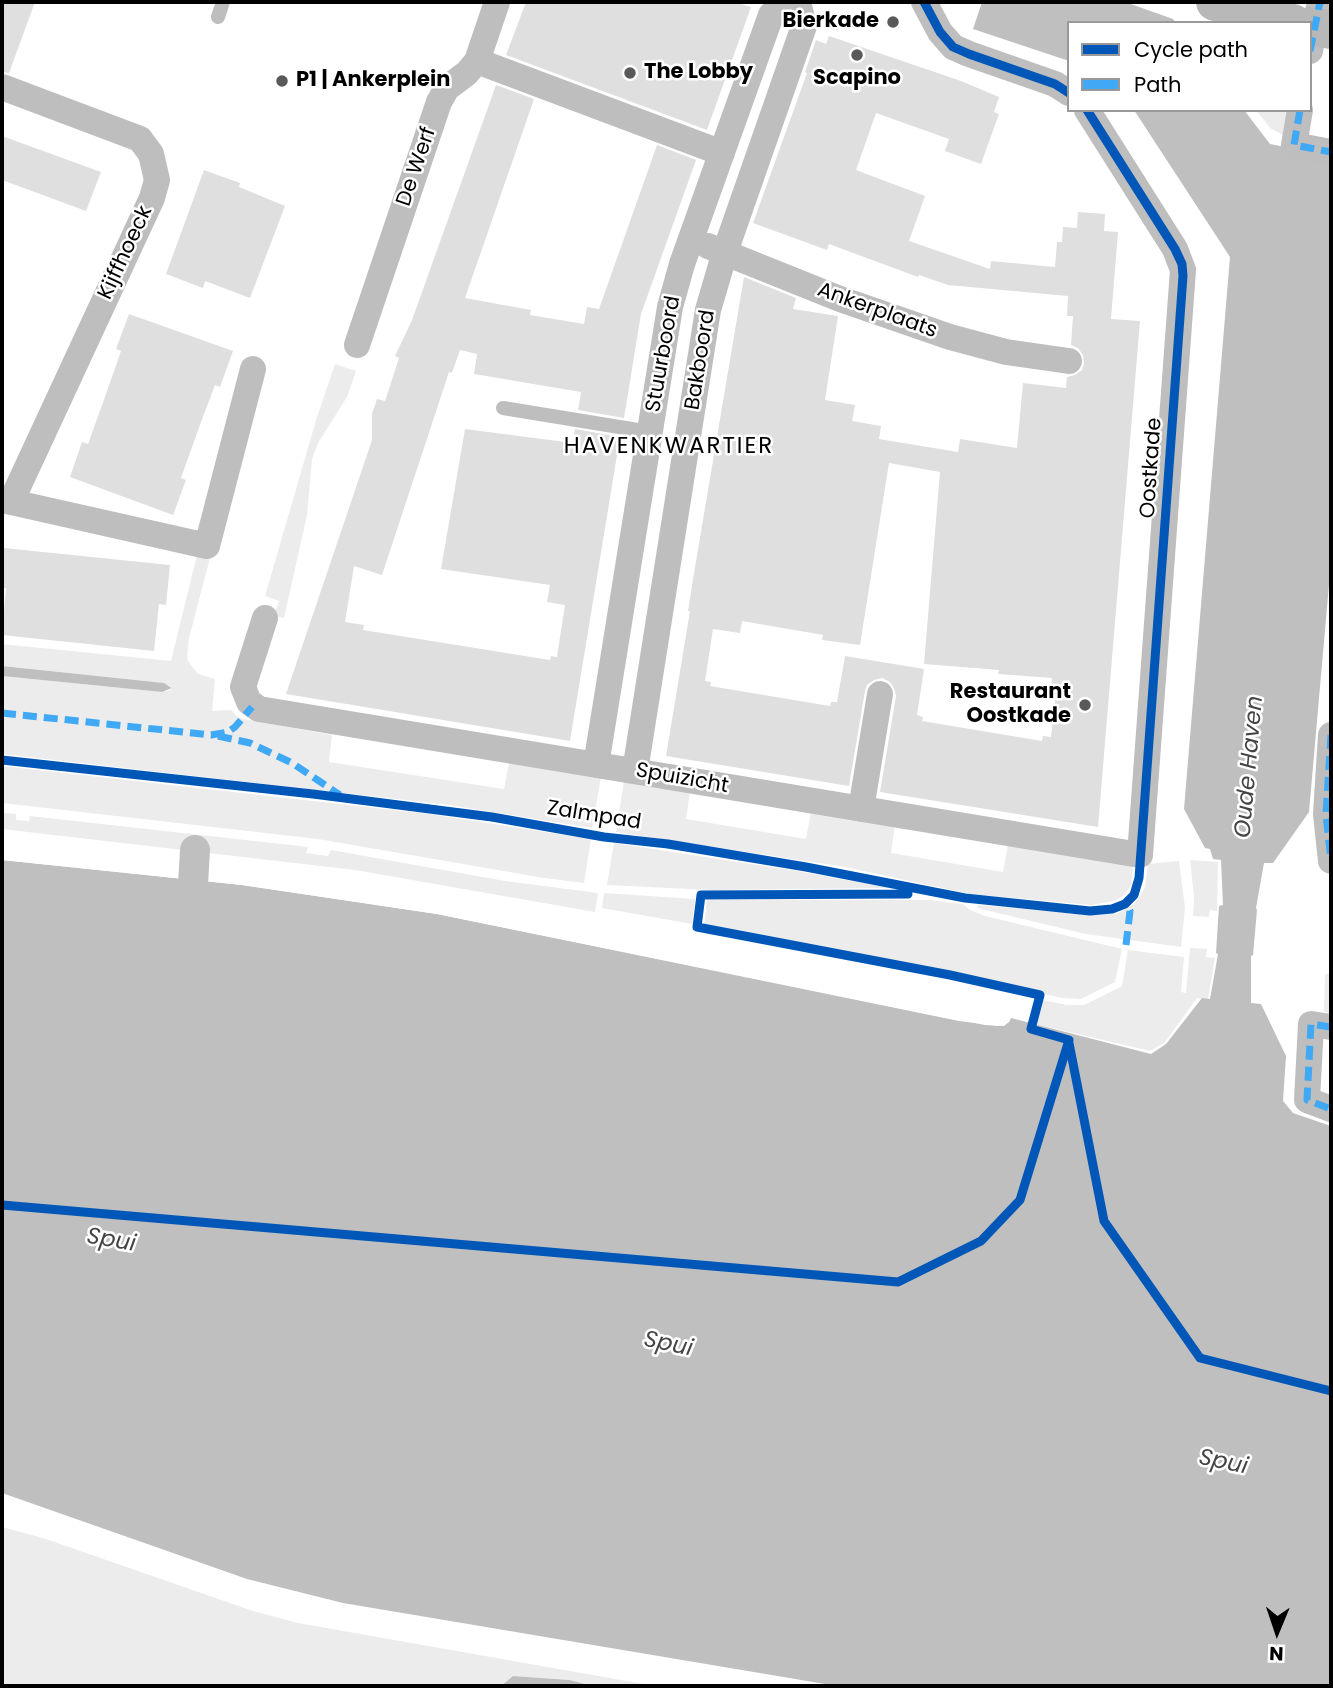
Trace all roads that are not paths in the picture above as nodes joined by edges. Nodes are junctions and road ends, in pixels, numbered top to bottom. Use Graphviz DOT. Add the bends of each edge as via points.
graph roads {
  1 [pos="223,2"];
  2 [pos="498,2"];
  3 [pos="784,2"];
  4 [pos="798,2"];
  5 [pos="924,2"];
  6 [pos="1215,2"];
  7 [pos="218,18"];
  8 [pos="1311,21"];
  9 [pos="477,61"];
  10 [pos="2,87"];
  11 [pos="1067,92"];
  12 [pos="1088,112"];
  13 [pos="1300,112"];
  14 [pos="1331,152"];
  15 [pos="722,153"];
  16 [pos="690,240"];
  17 [pos="725,252"];
  18 [pos="357,345"];
  19 [pos="1069,361"];
  20 [pos="253,369"];
  21 [pos="503,408"];
  22 [pos="650,432"];
  23 [pos="689,438"];
  24 [pos="7,501"];
  25 [pos="265,618"];
  26 [pos="616,649"];
  27 [pos="654,655"];
  28 [pos="880,694"];
  29 [pos="1331,735"];
  30 [pos="596,765"];
  31 [pos="635,771"];
  32 [pos="861,809"];
  33 [pos="1140,855"];
  34 [pos="1331,861"];
  35 [pos="1325,1026"];
  36 [pos="1331,1109"];
  1 -- 7 [label="lane"];
  2 -- 9 [label="street, De Werf"];
  3 -- 15 [label="street, Stuurboord" via="771,15"];
  4 -- 17 [label="street, Bakboord" via="804,26"];
  5 -- 11 [label="street" via="945,40 961,51 1046,80"];
  6 -- 8 [label="street"];
  9 -- 15 [label="street"];
  9 -- 18 [label="street, De Werf" via="447,88 439,102"];
  10 -- 24 [label="street, Kijffhoeck" via="140,139 151,154 157,180 147,210"];
  12 -- 33 [label="street, Oostkade" via="1175,249 1183,270"];
  13 -- 14 [label="street" via="1294,145"];
  15 -- 16 [label="street, Stuurboord"];
  16 -- 17 [label="street, Ankerplaats"];
  16 -- 22 [label="street, Stuurboord" via="670,307"];
  17 -- 19 [label="street, Ankerplaats" via="839,299 950,337 1018,355"];
  17 -- 23 [label="street, Bakboord" via="709,310"];
  20 -- 24 [label="street, Kijffhoeck" via="207,546"];
  21 -- 22 [label="lane"];
  22 -- 23 [label="street"];
  22 -- 26 [label="street, Stuurboord"];
  23 -- 27 [label="street, Bakboord"];
  25 -- 30 [label="street, Spuizicht" via="244,681 252,707"];
  26 -- 27 [label="street"];
  26 -- 30 [label="street, Stuurboord"];
  27 -- 31 [label="street, Bakboord"];
  28 -- 32 [label="street"];
  29 -- 34 [label="street" via="1326,814"];
  30 -- 31 [label="street, Spuizicht"];
  31 -- 32 [label="street, Spuizicht"];
  32 -- 33 [label="street, Spuizicht"];
  35 -- 36 [label="street" via="1311,1024 1307,1100"];
}
